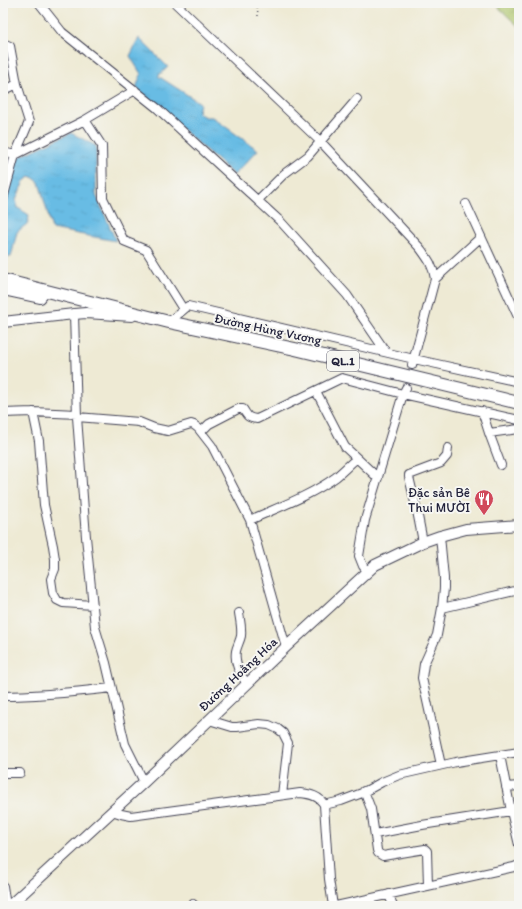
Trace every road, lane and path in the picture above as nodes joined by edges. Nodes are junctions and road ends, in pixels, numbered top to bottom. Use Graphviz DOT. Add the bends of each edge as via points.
graph roads {
  1 [pos="39,3"];
  2 [pos="175,3"];
  3 [pos="257,3"];
  4 [pos="258,16"];
  5 [pos="3,43"];
  6 [pos="16,84"];
  7 [pos="135,90"];
  8 [pos="3,91"];
  9 [pos="357,99"];
  10 [pos="85,120"];
  11 [pos="321,142"];
  12 [pos="3,152"];
  13 [pos="15,155"];
  14 [pos="3,199"];
  15 [pos="258,200"];
  16 [pos="466,204"];
  17 [pos="481,237"];
  18 [pos="435,279"];
  19 [pos="3,280"];
  20 [pos="3,289"];
  21 [pos="183,309"];
  22 [pos="74,314"];
  23 [pos="151,318"];
  24 [pos="519,319"];
  25 [pos="3,322"];
  26 [pos="169,322"];
  27 [pos="386,352"];
  28 [pos="413,362"];
  29 [pos="519,382"];
  30 [pos="316,391"];
  31 [pos="404,391"];
  32 [pos="519,403"];
  33 [pos="482,411"];
  34 [pos="33,412"];
  35 [pos="3,413"];
  36 [pos="77,416"];
  37 [pos="519,420"];
  38 [pos="519,429"];
  39 [pos="201,432"];
  40 [pos="489,433"];
  41 [pos="448,448"];
  42 [pos="357,458"];
  43 [pos="501,465"];
  44 [pos="378,478"];
  45 [pos="250,520"];
  46 [pos="519,525"];
  47 [pos="440,536"];
  48 [pos="423,542"];
  49 [pos="368,572"];
  50 [pos="519,590"];
  51 [pos="93,605"];
  52 [pos="442,608"];
  53 [pos="239,613"];
  54 [pos="286,648"];
  55 [pos="247,684"];
  56 [pos="112,688"];
  57 [pos="3,696"];
  58 [pos="209,720"];
  59 [pos="519,752"];
  60 [pos="500,755"];
  61 [pos="440,765"];
  62 [pos="3,773"];
  63 [pos="20,773"];
  64 [pos="144,782"];
  65 [pos="519,786"];
  66 [pos="506,787"];
  67 [pos="364,791"];
  68 [pos="282,795"];
  69 [pos="324,805"];
  70 [pos="112,811"];
  71 [pos="511,811"];
  72 [pos="375,834"];
  73 [pos="519,845"];
  74 [pos="519,864"];
  75 [pos="3,886"];
  76 [pos="428,886"];
  77 [pos="389,894"];
  78 [pos="6,906"];
  79 [pos="9,906"];
  80 [pos="333,906"];
  81 [pos="336,906"];
  82 [pos="393,906"];
  1 -- 7 [label="street" via="62,32"];
  2 -- 11 [label="street"];
  3 -- 4 [label="path"];
  5 -- 6 [label="street" via="10,46"];
  6 -- 8 [label="street"];
  6 -- 13 [label="street" via="29,122"];
  7 -- 10 [label="street"];
  7 -- 15 [label="street"];
  9 -- 11 [label="street"];
  10 -- 13 [label="street"];
  10 -- 21 [label="street" via="102,146 103,198 124,241 146,250"];
  11 -- 15 [label="street"];
  11 -- 18 [label="street" via="420,248 430,262"];
  12 -- 13 [label="street"];
  13 -- 14 [label="street"];
  15 -- 27 [label="street" via="347,294"];
  16 -- 17 [label="street"];
  17 -- 18 [label="street"];
  17 -- 24 [label="street"];
  18 -- 28 [label="street"];
  19 -- 23 [label="highway, Đường Hùng Vương / QL.1"];
  20 -- 23 [label="highway, Đường Hùng Vương / QL.1"];
  21 -- 26 [label="street"];
  21 -- 27 [label="street" via="188,306"];
  22 -- 23 [label="main road"];
  22 -- 25 [label="main road"];
  22 -- 36 [label="street"];
  23 -- 26 [label="highway, Đường Hùng Vương / QL.1"];
  26 -- 32 [label="highway, Đường Hùng Vương / QL.1" via="295,349"];
  27 -- 28 [label="street"];
  28 -- 29 [label="street"];
  30 -- 31 [label="street" via="342,378"];
  30 -- 39 [label="street" via="257,419 247,416 243,408 238,409 209,424"];
  30 -- 42 [label="street" via="345,447"];
  31 -- 33 [label="street"];
  31 -- 44 [label="street"];
  33 -- 37 [label="street"];
  33 -- 40 [label="street"];
  34 -- 35 [label="street"];
  34 -- 36 [label="street"];
  34 -- 51 [label="street" via="39,441 44,505 55,559 51,579 54,593 57,600 63,603"];
  36 -- 39 [label="street" via="139,422 168,431 193,424"];
  36 -- 51 [label="street"];
  38 -- 40 [label="street"];
  39 -- 45 [label="street" via="212,446"];
  40 -- 43 [label="street"];
  41 -- 48 [label="street" via="447,456 441,463 409,477"];
  42 -- 44 [label="street"];
  42 -- 45 [label="street" via="337,476 311,492"];
  44 -- 49 [label="street" via="365,520 359,556"];
  45 -- 54 [label="street"];
  46 -- 47 [label="main road, Đường Hoằng Hóa" via="466,529"];
  47 -- 48 [label="main road, Đường Hoằng Hóa"];
  47 -- 52 [label="street" via="444,578"];
  48 -- 49 [label="main road, Đường Hoằng Hóa" via="375,565"];
  49 -- 54 [label="main road, Đường Hoằng Hóa"];
  50 -- 52 [label="street"];
  51 -- 56 [label="street" via="95,627"];
  52 -- 61 [label="street" via="437,635 424,664 422,678"];
  53 -- 55 [label="street" via="241,636 236,662"];
  54 -- 55 [label="main road, Đường Hoằng Hóa"];
  55 -- 58 [label="main road, Đường Hoằng Hóa"];
  56 -- 57 [label="street"];
  56 -- 64 [label="street" via="125,744"];
  58 -- 64 [label="main road, Đường Hoằng Hóa"];
  58 -- 68 [label="street" via="232,727 269,725 283,733 288,743"];
  59 -- 60 [label="street"];
  60 -- 61 [label="street"];
  60 -- 66 [label="street"];
  61 -- 67 [label="street" via="399,775"];
  62 -- 63 [label="street"];
  64 -- 70 [label="main road, Đường Hoằng Hóa"];
  65 -- 66 [label="street"];
  66 -- 71 [label="street"];
  67 -- 69 [label="street"];
  67 -- 72 [label="street" via="371,809"];
  68 -- 69 [label="street" via="308,794 316,796"];
  68 -- 70 [label="street" via="131,816"];
  69 -- 80 [label="street"];
  70 -- 79 [label="main road, Đường Hoằng Hóa"];
  71 -- 72 [label="street"];
  71 -- 73 [label="street"];
  72 -- 76 [label="street" via="378,853 384,856 424,848 427,851"];
  74 -- 76 [label="street"];
  75 -- 78 [label="street"];
  76 -- 77 [label="street"];
  77 -- 81 [label="street"];
  77 -- 82 [label="street"];
}
